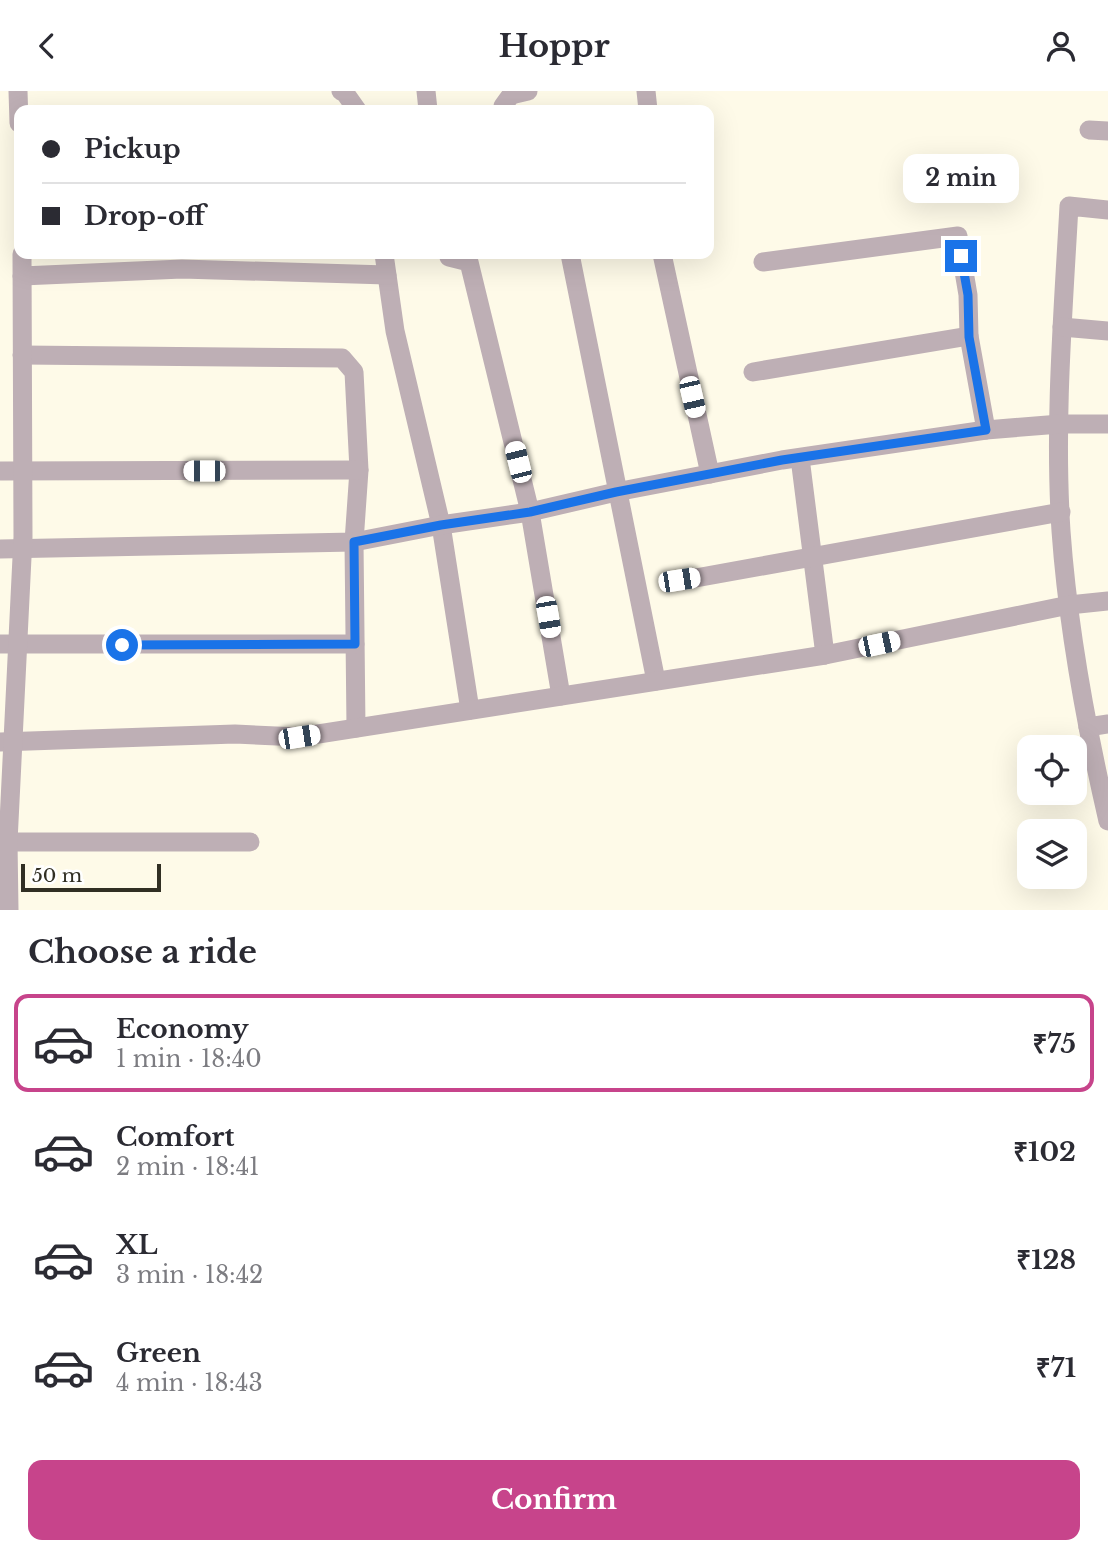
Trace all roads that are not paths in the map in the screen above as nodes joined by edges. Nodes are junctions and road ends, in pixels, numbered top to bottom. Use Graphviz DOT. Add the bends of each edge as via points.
graph roads {
  1 [pos="341,91"];
  2 [pos="528,91"];
  3 [pos="353,105"];
  4 [pos="504,105"];
  5 [pos="1108,210"];
  6 [pos="22,259"];
  7 [pos="385,259"];
  8 [pos="457,259"];
  9 [pos="570,259"];
  10 [pos="663,259"];
  11 [pos="763,263"];
  12 [pos="387,275"];
  13 [pos="22,276"];
  14 [pos="1062,327"];
  15 [pos="1108,331"];
  16 [pos="969,337"];
  17 [pos="22,355"];
  18 [pos="753,372"];
  19 [pos="1060,424"];
  20 [pos="1108,424"];
  21 [pos="986,430"];
  22 [pos="800,458"];
  23 [pos="359,470"];
  24 [pos="0,471"];
  25 [pos="22,472"];
  26 [pos="710,474"];
  27 [pos="616,492"];
  28 [pos="530,512"];
  29 [pos="1061,512"];
  30 [pos="441,525"];
  31 [pos="354,542"];
  32 [pos="0,549"];
  33 [pos="22,549"];
  34 [pos="813,558"];
  35 [pos="679,580"];
  36 [pos="1108,601"];
  37 [pos="1069,605"];
  38 [pos="9,644"];
  39 [pos="355,644"];
  40 [pos="825,655"];
  41 [pos="656,681"];
  42 [pos="561,696"];
  43 [pos="470,710"];
  44 [pos="1108,724"];
  45 [pos="1088,727"];
  46 [pos="356,728"];
  47 [pos="7,742"];
  48 [pos="1108,821"];
  49 [pos="4,842"];
  50 [pos="250,842"];
  51 [pos="9,910"];
  1 -- 3 [label="street"];
  2 -- 4 [label="street" via="511,95"];
  5 -- 14 [label="street" via="1069,206"];
  6 -- 13 [label="street"];
  7 -- 12 [label="street"];
  8 -- 28 [label="street" via="469,262"];
  9 -- 27 [label="street"];
  10 -- 26 [label="street"];
  11 -- 16 [label="street" via="958,236 968,295"];
  12 -- 13 [label="street" via="182,269"];
  12 -- 30 [label="street" via="395,331"];
  13 -- 17 [label="street"];
  14 -- 15 [label="street"];
  14 -- 19 [label="street"];
  16 -- 18 [label="street"];
  16 -- 21 [label="street"];
  17 -- 23 [label="street" via="342,358 354,372"];
  17 -- 25 [label="street"];
  19 -- 20 [label="street"];
  19 -- 21 [label="street"];
  19 -- 29 [label="street"];
  21 -- 22 [label="street"];
  22 -- 26 [label="street"];
  22 -- 34 [label="street"];
  23 -- 25 [label="street"];
  23 -- 31 [label="street"];
  24 -- 25 [label="street"];
  25 -- 33 [label="street"];
  26 -- 27 [label="street"];
  27 -- 28 [label="street"];
  27 -- 41 [label="street"];
  28 -- 30 [label="street"];
  28 -- 42 [label="street"];
  29 -- 34 [label="street"];
  29 -- 37 [label="street"];
  30 -- 31 [label="street"];
  30 -- 43 [label="street"];
  31 -- 33 [label="street"];
  31 -- 39 [label="street"];
  32 -- 33 [label="street"];
  33 -- 38 [label="street"];
  34 -- 35 [label="street"];
  34 -- 40 [label="street"];
  36 -- 37 [label="street"];
  37 -- 40 [label="street"];
  37 -- 45 [label="street"];
  38 -- 39 [label="street"];
  38 -- 47 [label="street"];
  39 -- 46 [label="street"];
  40 -- 41 [label="street"];
  41 -- 42 [label="street"];
  42 -- 43 [label="street"];
  43 -- 46 [label="street"];
  44 -- 45 [label="street"];
  45 -- 48 [label="street"];
  46 -- 47 [label="street" via="299,737 235,734"];
  47 -- 49 [label="street"];
  49 -- 50 [label="street"];
  49 -- 51 [label="street"];
}
